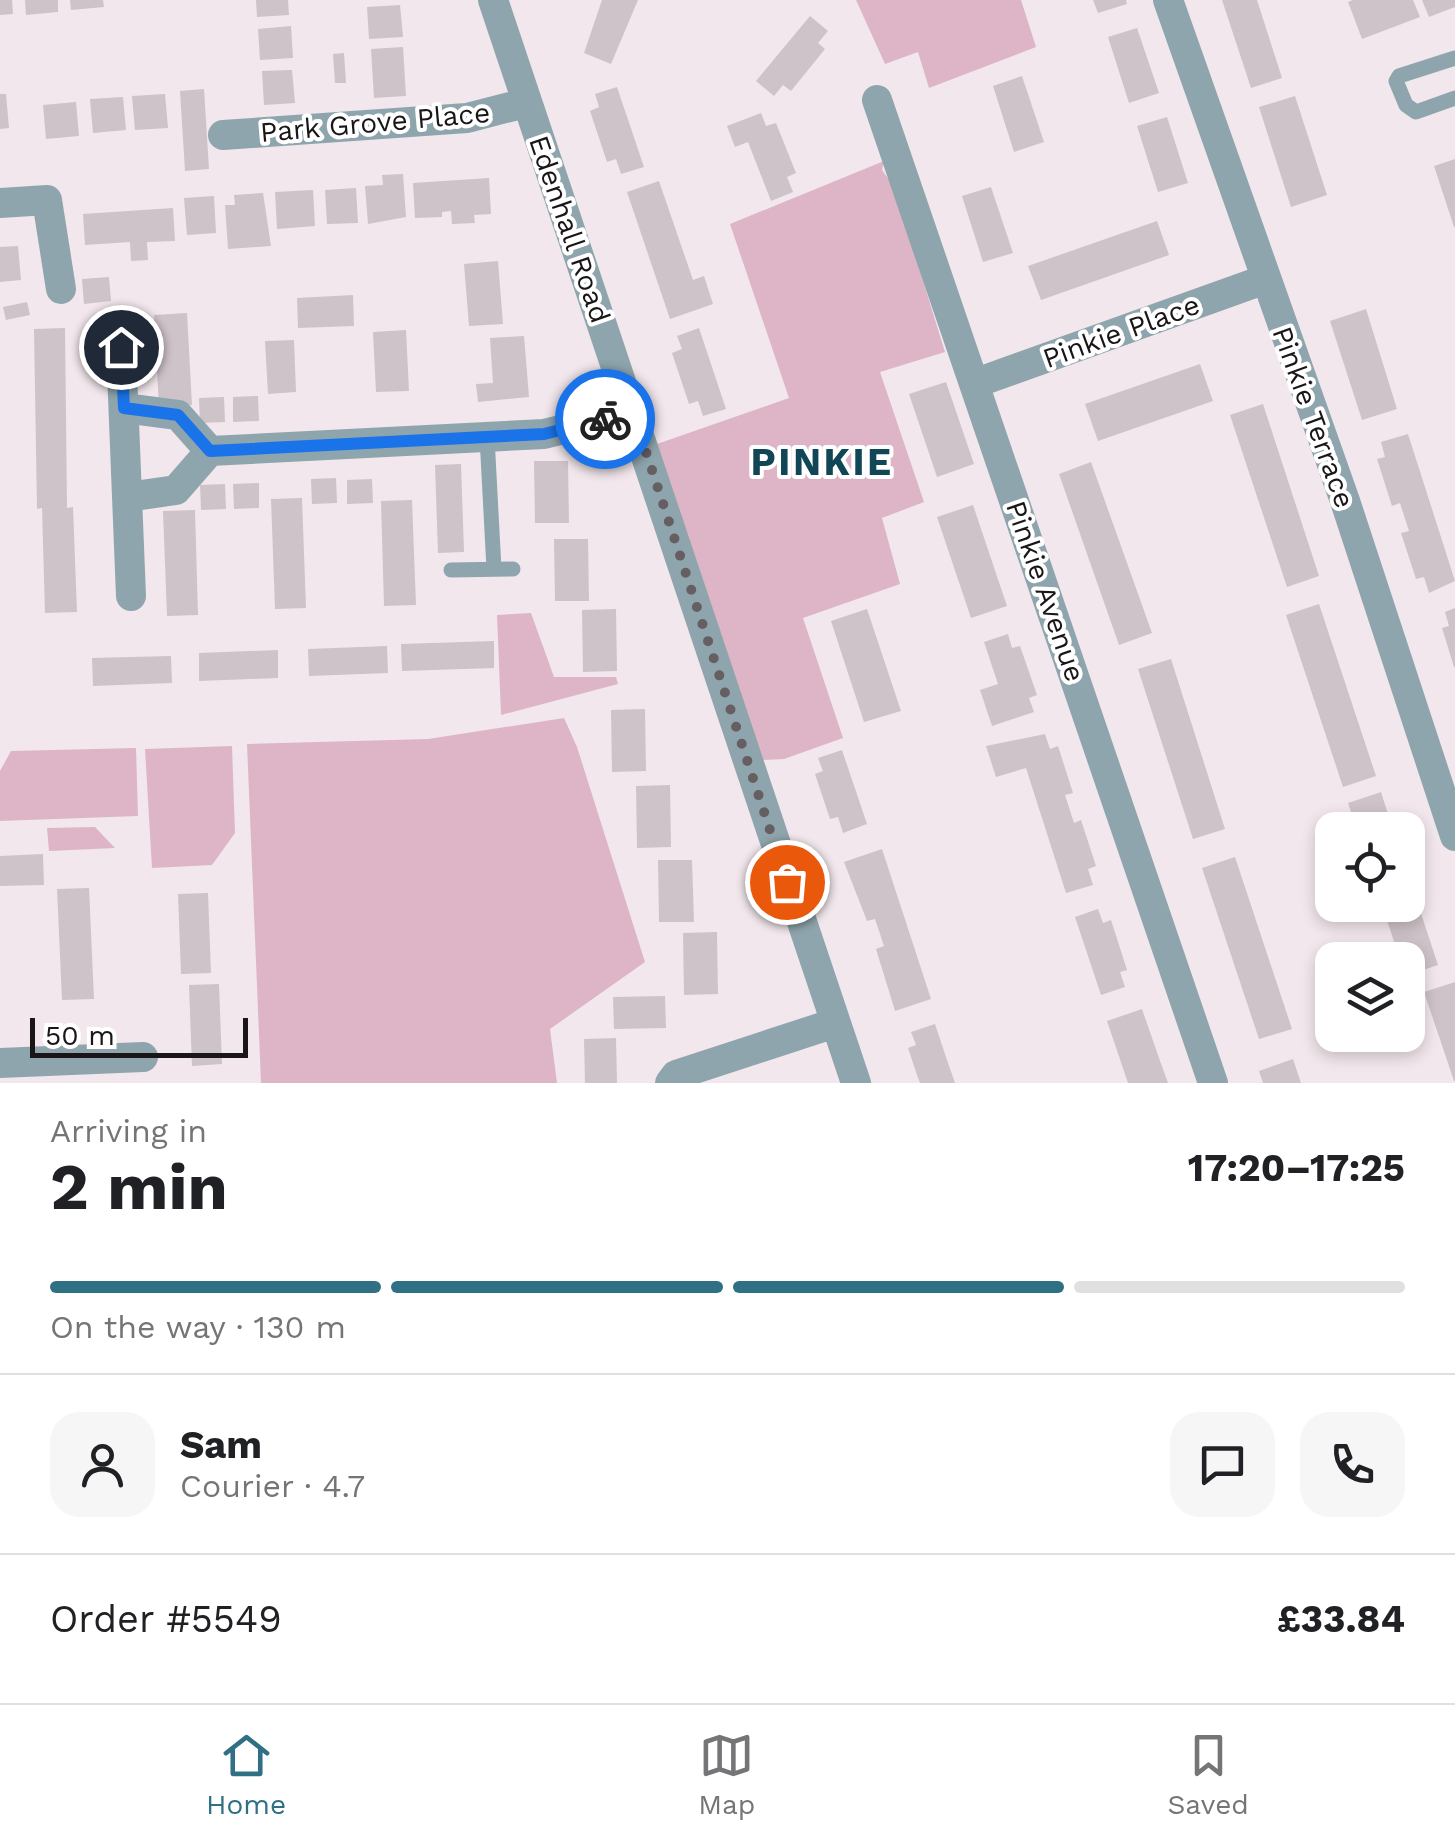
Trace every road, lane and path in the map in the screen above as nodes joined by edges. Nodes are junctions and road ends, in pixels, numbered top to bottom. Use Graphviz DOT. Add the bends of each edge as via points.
graph roads {
  1 [pos="493,0"];
  2 [pos="1168,0"];
  3 [pos="1455,58"];
  4 [pos="1455,98"];
  5 [pos="877,100"];
  6 [pos="526,103"];
  7 [pos="223,135"];
  8 [pos="0,203"];
  9 [pos="1266,279"];
  10 [pos="61,289"];
  11 [pos="121,347"];
  12 [pos="976,383"];
  13 [pos="124,408"];
  14 [pos="633,412"];
  15 [pos="487,437"];
  16 [pos="210,451"];
  17 [pos="127,497"];
  18 [pos="494,569"];
  19 [pos="513,569"];
  20 [pos="451,570"];
  21 [pos="131,596"];
  22 [pos="1455,836"];
  23 [pos="834,1024"];
  24 [pos="143,1057"];
  25 [pos="0,1063"];
  26 [pos="670,1083"];
  27 [pos="856,1083"];
  28 [pos="1213,1083"];
  1 -- 6 [label="street, Edenhall Road"];
  2 -- 9 [label="street, Pinkie Terrace"];
  3 -- 4 [label="lane" via="1396,81 1406,106 1416,112"];
  5 -- 12 [label="street, Pinkie Avenue"];
  6 -- 7 [label="street, Park Grove Place" via="467,118"];
  6 -- 14 [label="street, Edenhall Road"];
  8 -- 10 [label="street" via="47,200"];
  9 -- 12 [label="street, Pinkie Place"];
  9 -- 22 [label="street, Pinkie Terrace"];
  11 -- 13 [label="street"];
  12 -- 28 [label="street, Pinkie Avenue"];
  13 -- 16 [label="street" via="178,415"];
  13 -- 17 [label="street"];
  14 -- 15 [label="street" via="544,434"];
  14 -- 23 [label="street, Edenhall Road"];
  15 -- 16 [label="street"];
  15 -- 18 [label="lane"];
  16 -- 17 [label="street" via="176,490"];
  17 -- 21 [label="street"];
  18 -- 19 [label="lane"];
  18 -- 20 [label="lane"];
  23 -- 26 [label="street"];
  23 -- 27 [label="street, Edenhall Road"];
  24 -- 25 [label="street"];
}
